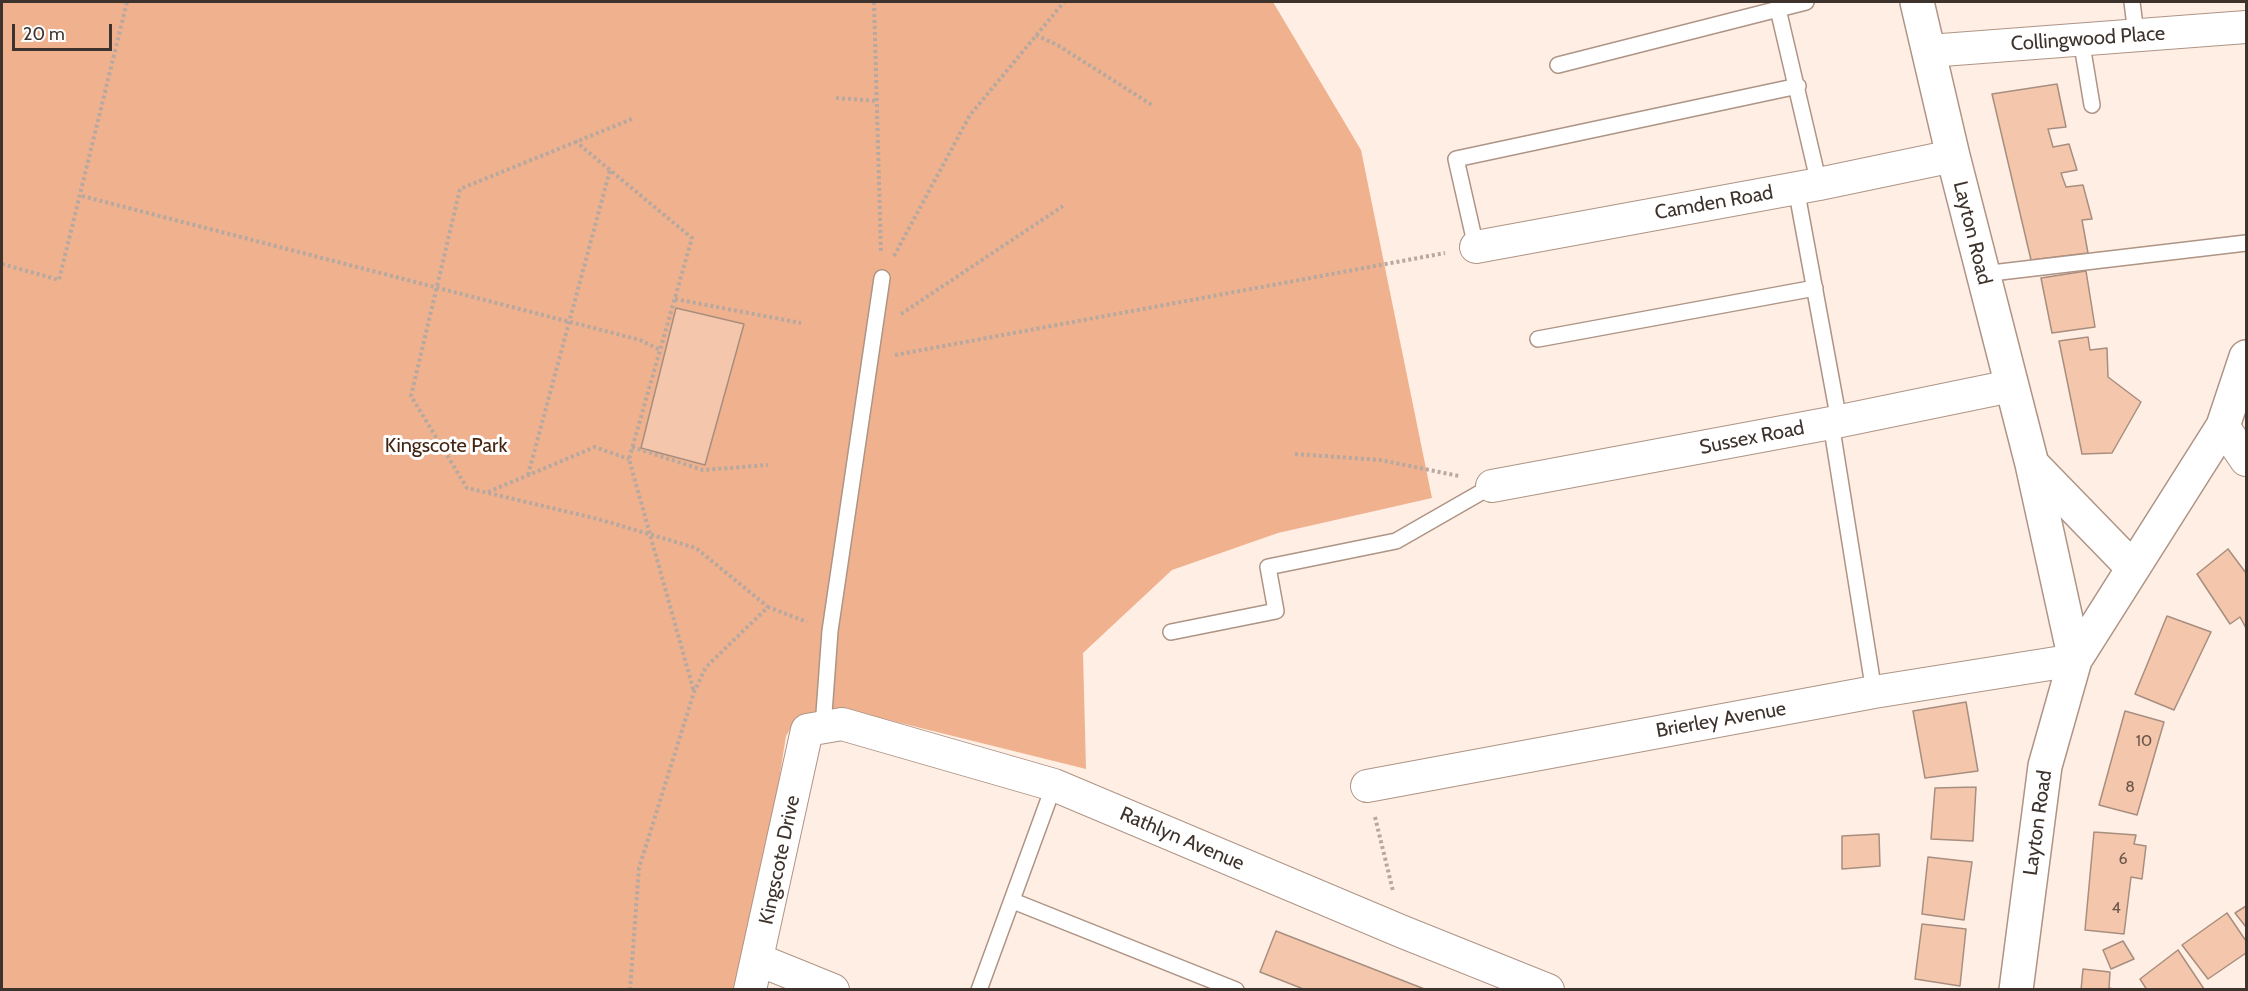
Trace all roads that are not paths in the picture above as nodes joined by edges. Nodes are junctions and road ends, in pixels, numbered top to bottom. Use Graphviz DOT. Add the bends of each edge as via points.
graph roads {
  1 [pos="1806,2"];
  2 [pos="1917,2"];
  3 [pos="2132,2"];
  4 [pos="1778,9"];
  5 [pos="2247,27"];
  6 [pos="2136,34"];
  7 [pos="2081,39"];
  8 [pos="1929,51"];
  9 [pos="1558,65"];
  10 [pos="1798,86"];
  11 [pos="2092,105"];
  12 [pos="1953,156"];
  13 [pos="1807,186"];
  14 [pos="2247,243"];
  15 [pos="1476,247"];
  16 [pos="1983,274"];
  17 [pos="882,278"];
  18 [pos="1815,288"];
  19 [pos="1538,339"];
  20 [pos="2247,357"];
  21 [pos="2011,386"];
  22 [pos="1835,422"];
  23 [pos="2223,426"];
  24 [pos="2247,460"];
  25 [pos="2032,464"];
  26 [pos="1492,486"];
  27 [pos="2132,567"];
  28 [pos="1171,632"];
  29 [pos="2075,660"];
  30 [pos="1875,692"];
  31 [pos="815,729"];
  32 [pos="1054,785"];
  33 [pos="1367,786"];
  34 [pos="1013,901"];
  35 [pos="755,975"];
  36 [pos="833,990"];
  37 [pos="979,990"];
  38 [pos="1236,990"];
  39 [pos="1548,990"];
  40 [pos="2016,990"];
  1 -- 4 [label="lane"];
  2 -- 8 [label="street, Layton Road"];
  3 -- 6 [label="lane"];
  4 -- 9 [label="lane"];
  4 -- 10 [label="lane"];
  5 -- 6 [label="street, Collingwood Place"];
  6 -- 7 [label="street, Collingwood Place"];
  7 -- 8 [label="street, Collingwood Place"];
  7 -- 11 [label="lane"];
  8 -- 12 [label="street, Layton Road"];
  10 -- 13 [label="lane"];
  10 -- 15 [label="lane" via="1456,159"];
  12 -- 13 [label="street, Camden Road"];
  12 -- 16 [label="street, Layton Road"];
  13 -- 15 [label="street, Camden Road"];
  13 -- 18 [label="lane"];
  14 -- 16 [label="lane"];
  16 -- 21 [label="street, Layton Road"];
  17 -- 31 [label="lane"];
  18 -- 19 [label="lane"];
  18 -- 22 [label="lane"];
  20 -- 23 [label="street"];
  21 -- 22 [label="street, Sussex Road"];
  21 -- 25 [label="street, Layton Road"];
  22 -- 26 [label="street, Sussex Road"];
  22 -- 30 [label="lane"];
  23 -- 24 [label="street"];
  23 -- 27 [label="street"];
  25 -- 27 [label="street, Layton Road"];
  25 -- 29 [label="street, Layton Road"];
  26 -- 28 [label="lane" via="1396,541 1268,567 1276,611"];
  27 -- 29 [label="street, Layton Road"];
  29 -- 30 [label="street, Brierley Avenue"];
  29 -- 40 [label="street, Layton Road" via="2045,766"];
  30 -- 33 [label="street, Brierley Avenue"];
  31 -- 32 [label="street, Rathlyn Avenue" via="842,724"];
  31 -- 35 [label="street, Kingscote Drive"];
  32 -- 34 [label="lane"];
  32 -- 39 [label="street, Rathlyn Avenue"];
  34 -- 37 [label="lane"];
  34 -- 38 [label="lane"];
  35 -- 36 [label="street"];
}
